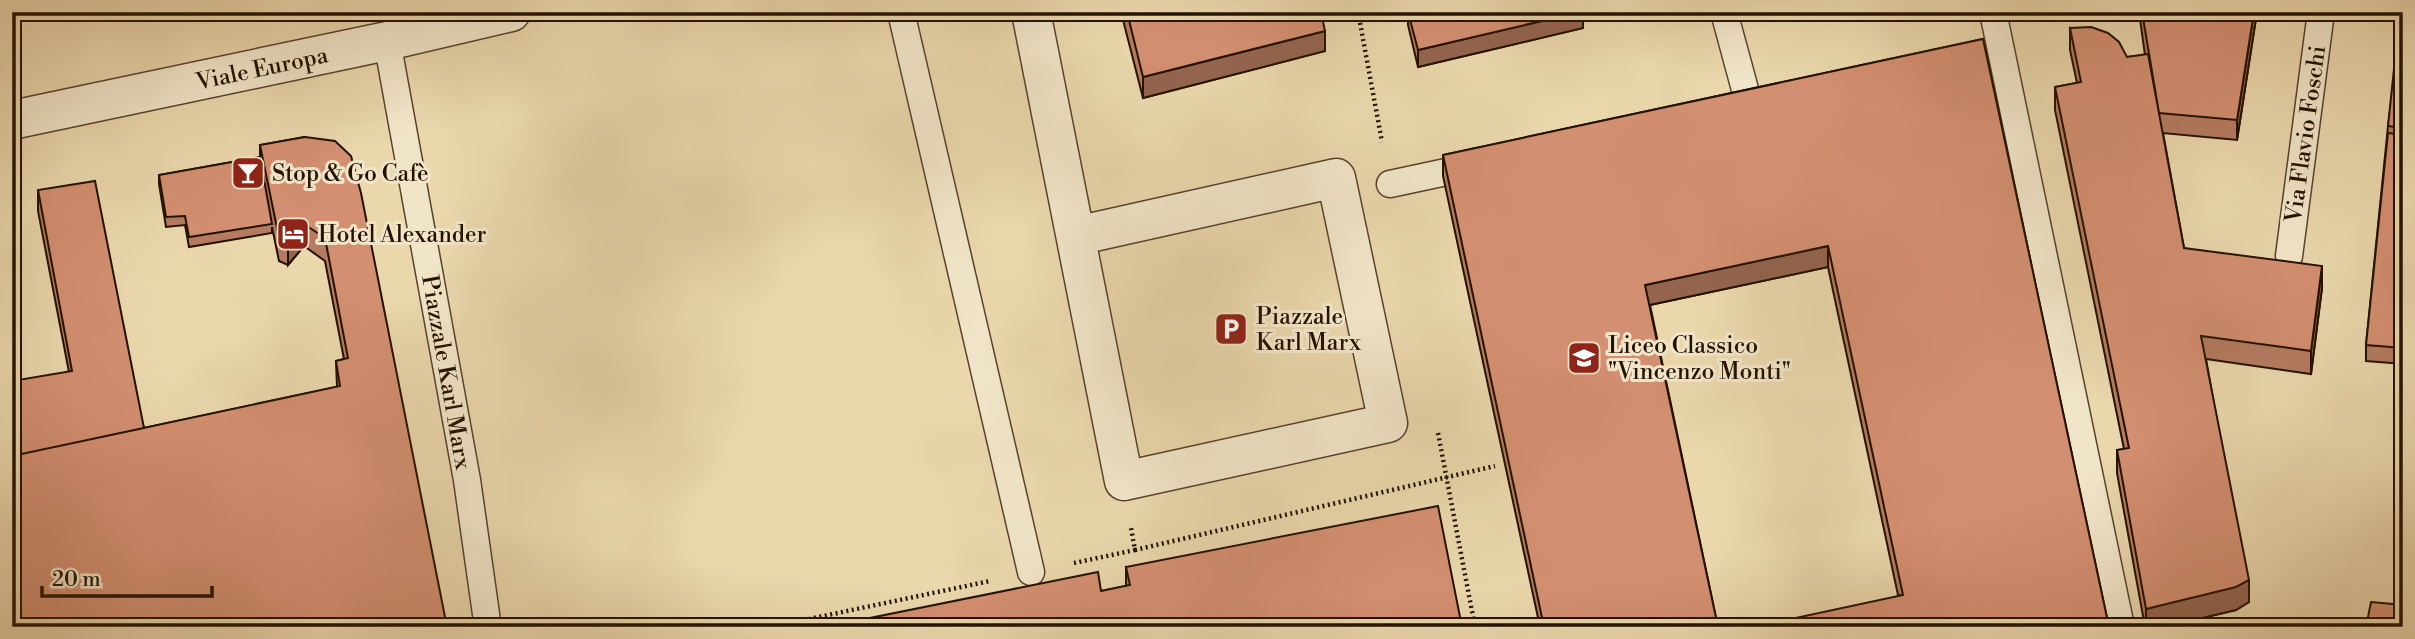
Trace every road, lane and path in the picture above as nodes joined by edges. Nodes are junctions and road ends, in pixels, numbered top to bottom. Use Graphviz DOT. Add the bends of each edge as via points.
graph roads {
  1 [pos="511,12"];
  2 [pos="901,12"];
  3 [pos="1031,12"];
  4 [pos="1358,12"];
  5 [pos="1724,12"];
  6 [pos="1993,12"];
  7 [pos="2322,12"];
  8 [pos="387,41"];
  9 [pos="2000,52"];
  10 [pos="1974,58"];
  11 [pos="1776,102"];
  12 [pos="1750,108"];
  13 [pos="1723,114"];
  14 [pos="12,120"];
  15 [pos="1378,120"];
  16 [pos="1497,162"];
  17 [pos="1390,184"];
  18 [pos="1076,236"];
  19 [pos="2289,256"];
  20 [pos="1495,466"];
  21 [pos="1124,481"];
  22 [pos="1135,550"];
  23 [pos="1031,572"];
  24 [pos="486,621"];
  25 [pos="771,627"];
  26 [pos="2120,627"];
  1 -- 8 [label="street, Viale Europa"];
  2 -- 23 [label="lane"];
  3 -- 18 [label="street"];
  4 -- 15 [label="path"];
  5 -- 12 [label="lane"];
  6 -- 9 [label="lane"];
  7 -- 19 [label="lane, Via Flavio Foschi"];
  8 -- 14 [label="street, Viale Europa"];
  8 -- 24 [label="lane, Piazzale Karl Marx" via="467,480"];
  9 -- 10 [label="lane"];
  9 -- 26 [label="lane"];
  11 -- 12 [label="lane"];
  12 -- 13 [label="lane"];
  16 -- 17 [label="lane"];
  18 -- 21 [label="street"];
  18 -- 21 [label="street" via="1336,178 1388,423"];
  20 -- 22 [label="path"];
  21 -- 22 [label="path"];
  22 -- 23 [label="path"];
  23 -- 25 [label="path"];
}
